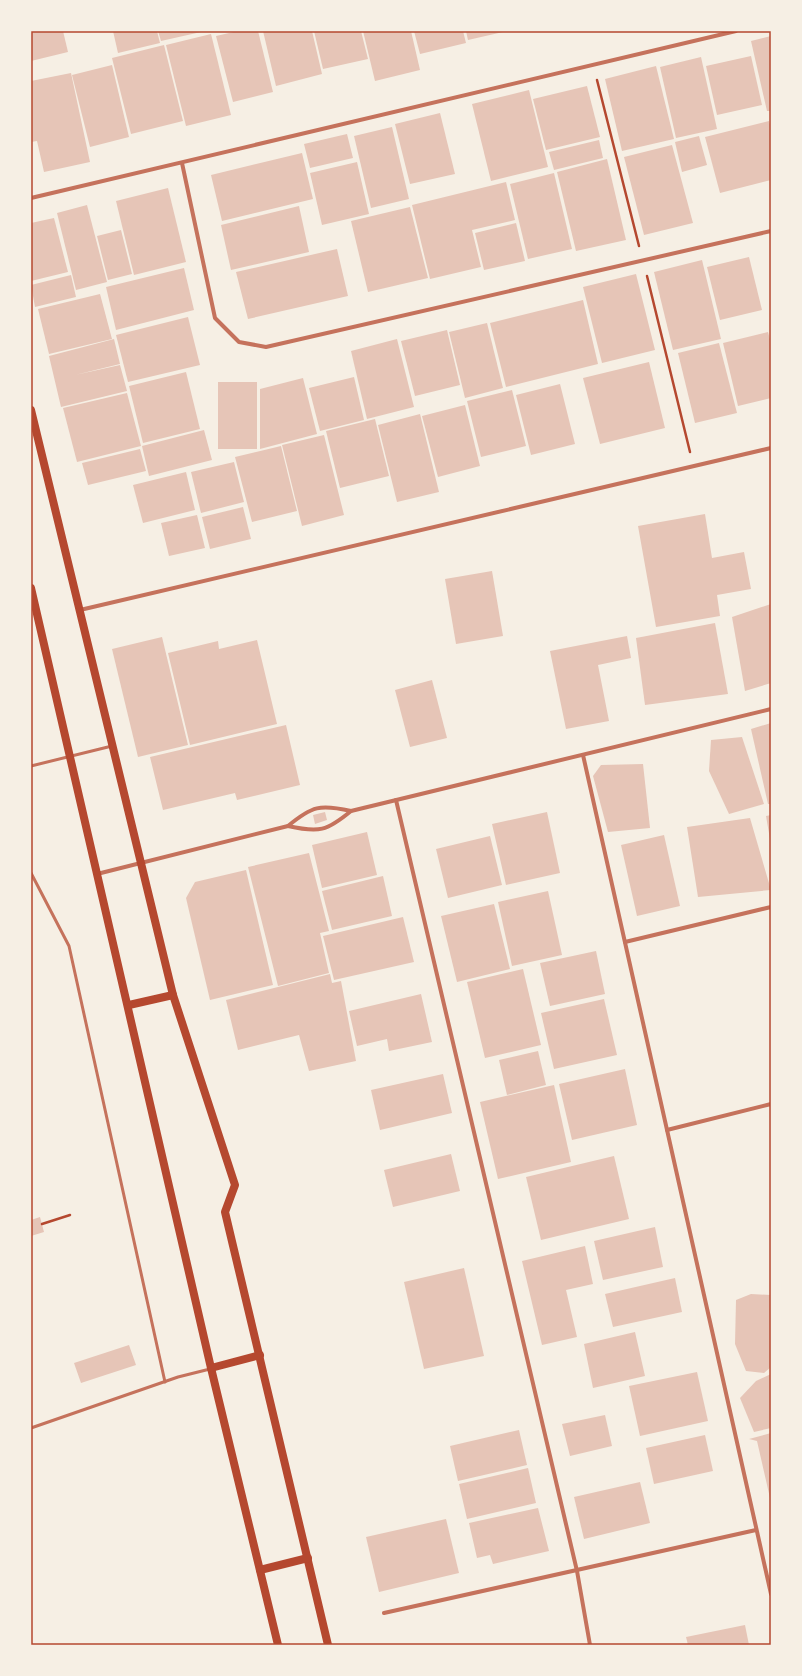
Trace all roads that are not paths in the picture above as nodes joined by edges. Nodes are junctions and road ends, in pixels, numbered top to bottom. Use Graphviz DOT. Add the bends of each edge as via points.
graph roads {
  1 [pos="736,31"];
  2 [pos="182,162"];
  3 [pos="31,198"];
  4 [pos="771,231"];
  5 [pos="31,410"];
  6 [pos="771,448"];
  7 [pos="31,588"];
  8 [pos="80,610"];
  9 [pos="771,709"];
  10 [pos="113,746"];
  11 [pos="583,755"];
  12 [pos="71,756"];
  13 [pos="31,766"];
  14 [pos="396,800"];
  15 [pos="351,810"];
  16 [pos="288,826"];
  17 [pos="142,862"];
  18 [pos="31,873"];
  19 [pos="97,874"];
  20 [pos="771,908"];
  21 [pos="625,942"];
  22 [pos="173,995"];
  23 [pos="128,1005"];
  24 [pos="771,1104"];
  25 [pos="667,1130"];
  26 [pos="260,1355"];
  27 [pos="211,1368"];
  28 [pos="165,1382"];
  29 [pos="31,1428"];
  30 [pos="756,1530"];
  31 [pos="308,1558"];
  32 [pos="260,1570"];
  33 [pos="577,1571"];
  34 [pos="771,1594"];
  35 [pos="384,1612"];
  36 [pos="278,1645"];
  37 [pos="328,1645"];
  38 [pos="590,1645"];
  1 -- 2 [label="street"];
  2 -- 3 [label="street"];
  2 -- 4 [label="street" via="215,318 239,342 266,347"];
  5 -- 8 [label="main road"];
  6 -- 8 [label="street"];
  7 -- 12 [label="main road"];
  8 -- 10 [label="main road"];
  9 -- 11 [label="street"];
  10 -- 12 [label="lane"];
  10 -- 17 [label="main road"];
  11 -- 14 [label="street"];
  11 -- 21 [label="street"];
  12 -- 13 [label="lane"];
  12 -- 19 [label="main road"];
  14 -- 15 [label="street"];
  14 -- 33 [label="street"];
  15 -- 16 [label="street" via="329,806 306,811"];
  15 -- 16 [label="street" via="334,825 311,831"];
  16 -- 17 [label="street"];
  17 -- 19 [label="street"];
  17 -- 22 [label="main road"];
  18 -- 28 [label="lane" via="69,946"];
  19 -- 23 [label="main road"];
  20 -- 21 [label="street"];
  21 -- 25 [label="street"];
  22 -- 23 [label="main road"];
  22 -- 26 [label="main road" via="235,1185 225,1212"];
  23 -- 27 [label="main road"];
  24 -- 25 [label="street"];
  25 -- 30 [label="street"];
  26 -- 27 [label="main road"];
  26 -- 31 [label="main road"];
  27 -- 28 [label="lane"];
  27 -- 32 [label="main road"];
  28 -- 29 [label="lane"];
  30 -- 33 [label="street"];
  30 -- 34 [label="street"];
  31 -- 32 [label="main road"];
  31 -- 37 [label="main road"];
  32 -- 36 [label="main road"];
  33 -- 35 [label="street"];
  33 -- 38 [label="street"];
}
